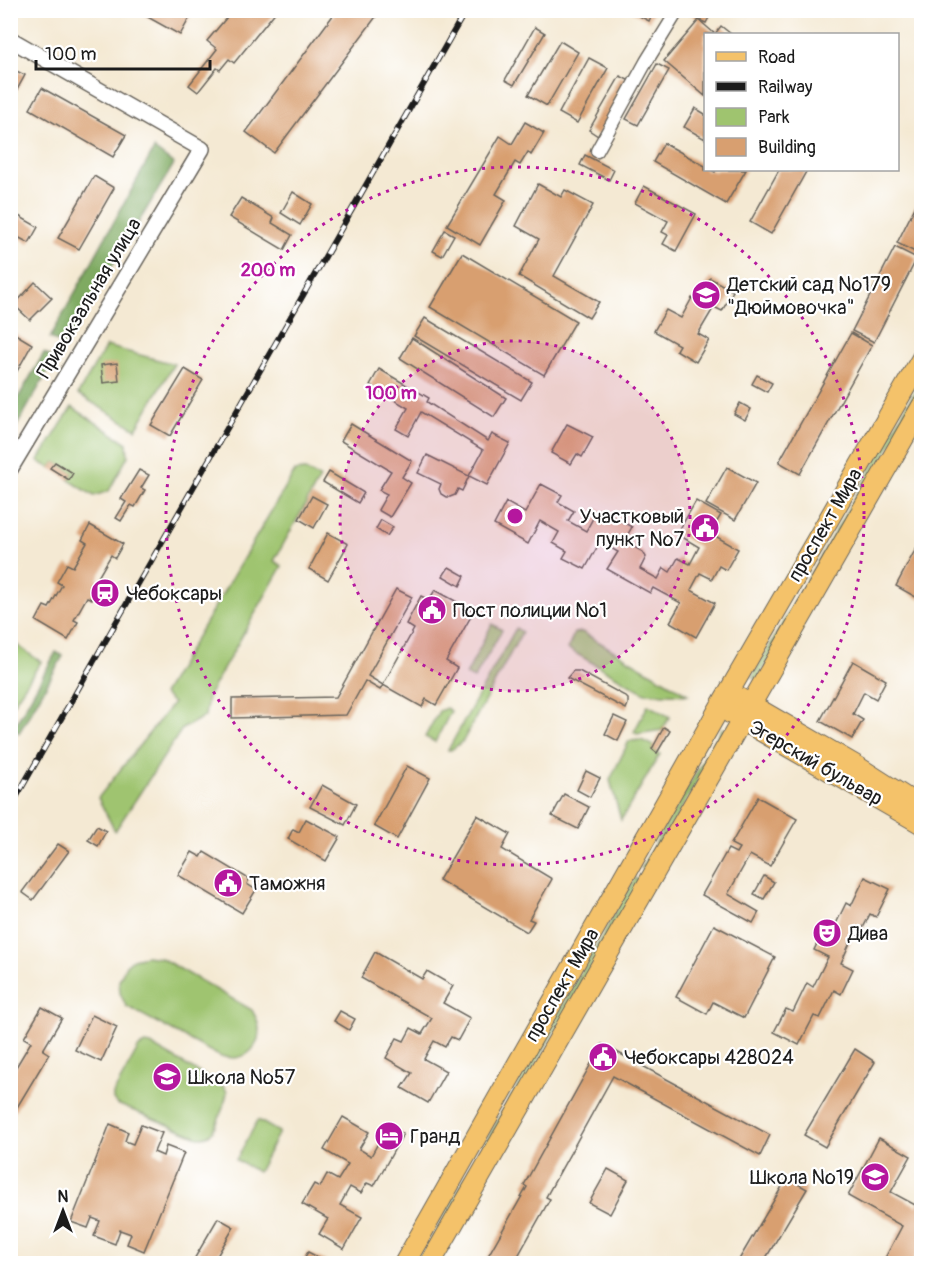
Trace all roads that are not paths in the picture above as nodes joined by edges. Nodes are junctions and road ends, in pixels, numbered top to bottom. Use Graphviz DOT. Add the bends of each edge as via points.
graph roads {
  1 [pos="678,10"];
  2 [pos="10,39"];
  3 [pos="597,151"];
  4 [pos="921,358"];
  5 [pos="921,406"];
  6 [pos="10,469"];
  7 [pos="725,700"];
  8 [pos="746,712"];
  9 [pos="853,775"];
  10 [pos="921,808"];
  11 [pos="921,824"];
  12 [pos="628,869"];
  13 [pos="649,881"];
  14 [pos="404,1263"];
  15 [pos="430,1263"];
  1 -- 3 [label="street"];
  2 -- 6 [label="street, Привокзальная улица" via="202,149"];
  4 -- 7 [label="main road, проспект Мира"];
  5 -- 8 [label="main road, проспект Мира"];
  7 -- 8 [label="main road, Эгерский бульвар"];
  7 -- 12 [label="main road, проспект Мира"];
  8 -- 9 [label="main road, Эгерский бульвар"];
  8 -- 13 [label="main road, проспект Мира"];
  9 -- 10 [label="main road, Эгерский бульвар"];
  9 -- 11 [label="main road, Эгерский бульвар"];
  12 -- 13 [label="main road"];
  12 -- 14 [label="main road, проспект Мира"];
  13 -- 15 [label="main road, проспект Мира"];
}
